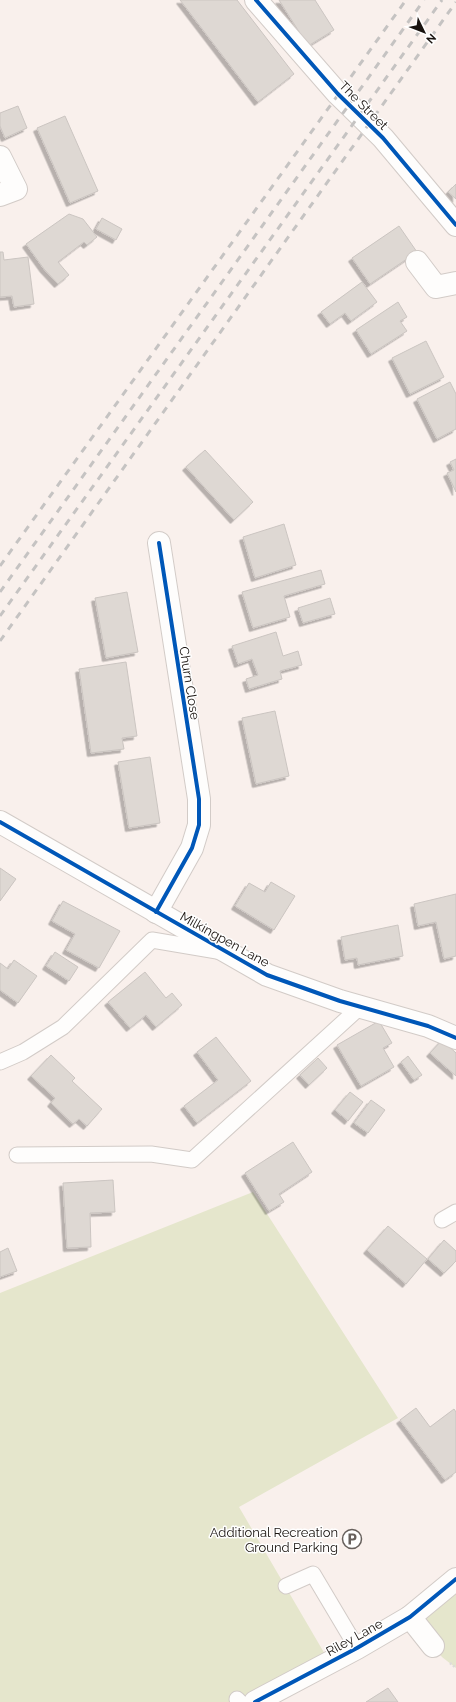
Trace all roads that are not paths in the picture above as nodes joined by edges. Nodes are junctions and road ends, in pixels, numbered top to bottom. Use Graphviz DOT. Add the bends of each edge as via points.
graph roads {
  1 [pos="256,0"];
  2 [pos="0,157"];
  3 [pos="0,195"];
  4 [pos="456,225"];
  5 [pos="417,262"];
  6 [pos="456,283"];
  7 [pos="159,543"];
  8 [pos="0,822"];
  9 [pos="156,912"];
  10 [pos="228,953"];
  11 [pos="360,1007"];
  12 [pos="456,1038"];
  13 [pos="0,1062"];
  14 [pos="17,1155"];
  15 [pos="456,1212"];
  16 [pos="442,1220"];
  17 [pos="456,1579"];
  18 [pos="286,1586"];
  19 [pos="410,1617"];
  20 [pos="433,1646"];
  21 [pos="357,1648"];
  22 [pos="244,1701"];
  1 -- 4 [label="street, The Street" via="338,94 383,138"];
  2 -- 3 [label="street" via="16,189"];
  5 -- 6 [label="street" via="436,287"];
  7 -- 9 [label="street, Churn Close" via="199,799 199,825 192,848"];
  8 -- 9 [label="street, Milkingpen Lane"];
  9 -- 10 [label="street, Milkingpen Lane"];
  10 -- 11 [label="street, Milkingpen Lane" via="267,975"];
  10 -- 13 [label="lane" via="152,940 63,1028 23,1052"];
  11 -- 12 [label="street, Milkingpen Lane" via="428,1026"];
  11 -- 14 [label="lane" via="192,1160 151,1154"];
  15 -- 16 [label="lane"];
  17 -- 19 [label="street, Riley Lane"];
  18 -- 21 [label="lane" via="313,1574"];
  19 -- 20 [label="street"];
  19 -- 21 [label="street, Riley Lane"];
  21 -- 22 [label="street, Riley Lane"];
}
